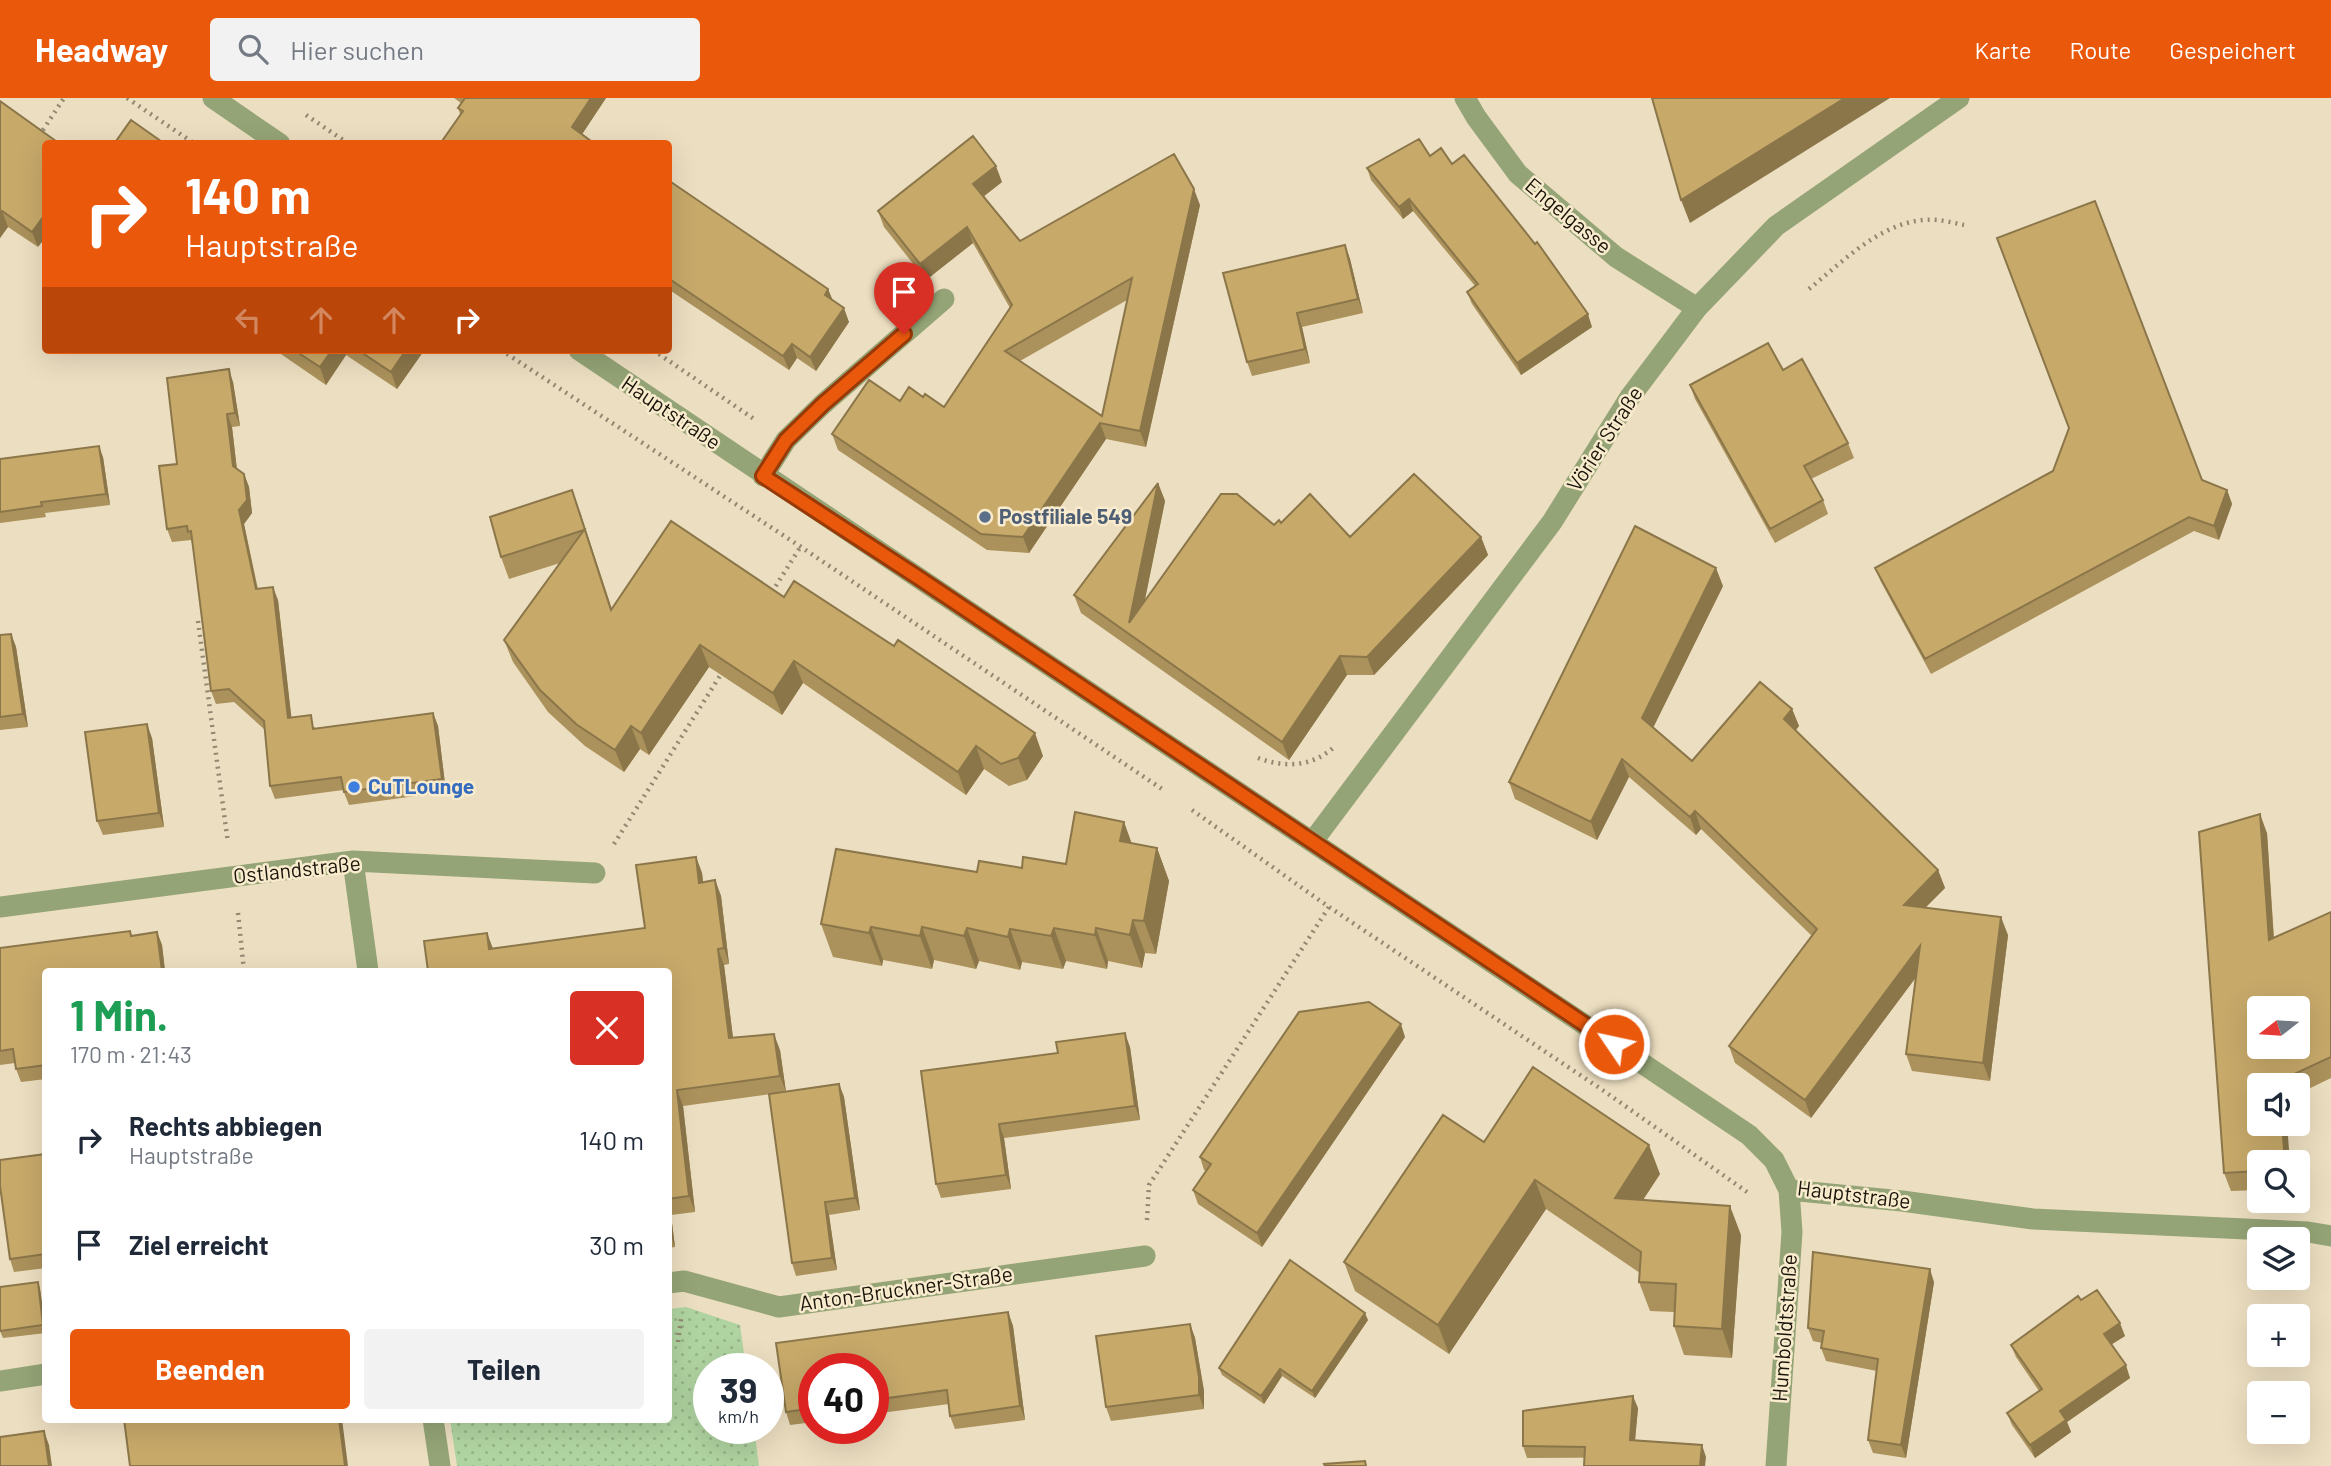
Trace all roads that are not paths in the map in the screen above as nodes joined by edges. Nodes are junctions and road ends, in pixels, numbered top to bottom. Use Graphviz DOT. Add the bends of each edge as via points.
graph roads {
  1 [pos="213,98"];
  2 [pos="1465,98"];
  3 [pos="1959,98"];
  4 [pos="274,140"];
  5 [pos="944,299"];
  6 [pos="1697,308"];
  7 [pos="585,354"];
  8 [pos="763,476"];
  9 [pos="1313,841"];
  10 [pos="353,861"];
  11 [pos="595,873"];
  12 [pos="0,906"];
  13 [pos="368,968"];
  14 [pos="1789,1190"];
  15 [pos="2331,1236"];
  16 [pos="1146,1256"];
  17 [pos="672,1282"];
  18 [pos="42,1375"];
  19 [pos="0,1381"];
  20 [pos="434,1423"];
  21 [pos="440,1466"];
  22 [pos="1776,1466"];
  1 -- 4 [label="street"];
  2 -- 6 [label="street, Engelgasse" via="1518,174 1616,257"];
  3 -- 6 [label="street, Vörier Straße" via="1776,226"];
  5 -- 8 [label="street" via="786,440"];
  6 -- 9 [label="street, Vörier Straße" via="1630,397 1552,522"];
  7 -- 8 [label="street, Hauptstraße"];
  8 -- 9 [label="street, Hauptstraße"];
  9 -- 14 [label="street, Hauptstraße" via="1749,1135 1774,1160"];
  10 -- 11 [label="street, Ostlandstraße"];
  10 -- 12 [label="street, Ostlandstraße"];
  10 -- 13 [label="street"];
  14 -- 15 [label="street, Hauptstraße" via="2033,1219"];
  14 -- 22 [label="street, Humboldtstraße" via="1792,1232"];
  16 -- 17 [label="street, Anton-Bruckner-Straße" via="779,1307 684,1281"];
  18 -- 19 [label="street"];
  20 -- 21 [label="street"];
}
